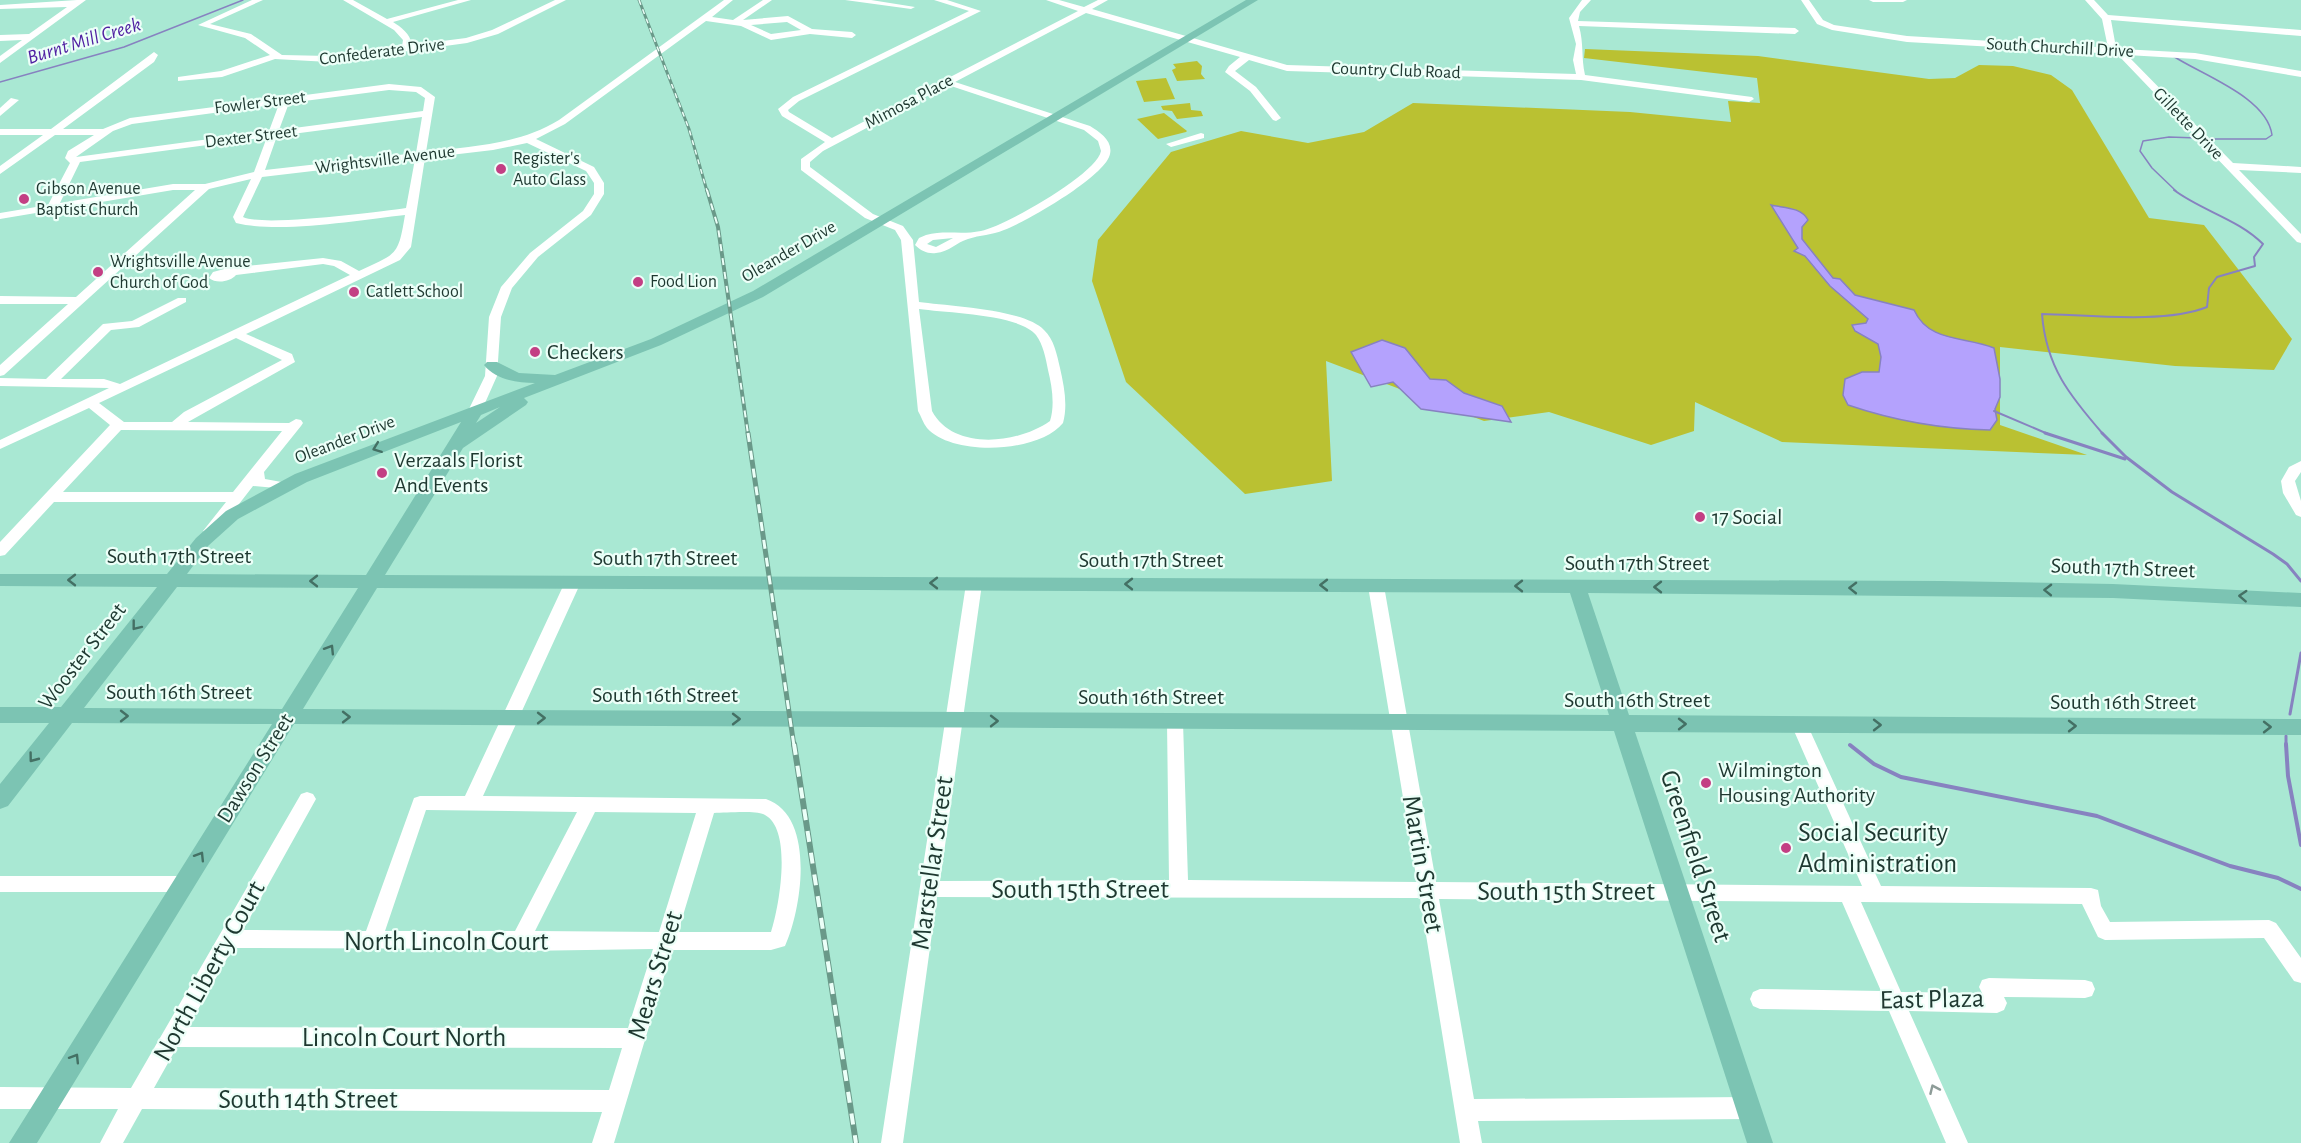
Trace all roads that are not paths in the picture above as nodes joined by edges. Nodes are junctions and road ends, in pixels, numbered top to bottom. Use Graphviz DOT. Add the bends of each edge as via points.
graph roads {
  1 [pos="259,0"];
  2 [pos="347,0"];
  3 [pos="467,0"];
  4 [pos="562,0"];
  5 [pos="729,0"];
  6 [pos="768,0"];
  7 [pos="849,0"];
  8 [pos="939,0"];
  9 [pos="1050,0"];
  10 [pos="1104,0"];
  11 [pos="1253,0"];
  12 [pos="1587,0"];
  13 [pos="1805,0"];
  14 [pos="1873,0"];
  15 [pos="1903,0"];
  16 [pos="2089,0"];
  17 [pos="79,2"];
  18 [pos="0,7"];
  19 [pos="911,7"];
  20 [pos="1085,10"];
  21 [pos="2105,17"];
  22 [pos="705,18"];
  23 [pos="384,22"];
  24 [pos="735,22"];
  25 [pos="1573,23"];
  26 [pos="810,31"];
  27 [pos="1795,31"];
  28 [pos="2301,33"];
  29 [pos="852,35"];
  30 [pos="31,37"];
  31 [pos="0,38"];
  32 [pos="1186,39"];
  33 [pos="406,50"];
  34 [pos="2118,51"];
  35 [pos="153,55"];
  36 [pos="275,56"];
  37 [pos="1248,56"];
  38 [pos="0,59"];
  39 [pos="2301,74"];
  40 [pos="1581,77"];
  41 [pos="181,79"];
  42 [pos="947,82"];
  43 [pos="1749,99"];
  44 [pos="14,100"];
  45 [pos="285,100"];
  46 [pos="0,113"];
  47 [pos="429,113"];
  48 [pos="1055,117"];
  49 [pos="1276,118"];
  50 [pos="0,132"];
  51 [pos="52,132"];
  52 [pos="105,132"];
  53 [pos="273,134"];
  54 [pos="1201,136"];
  55 [pos="529,140"];
  56 [pos="832,142"];
  57 [pos="1171,144"];
  58 [pos="422,156"];
  59 [pos="73,160"];
  60 [pos="2229,166"];
  61 [pos="2301,170"];
  62 [pos="0,171"];
  63 [pos="259,174"];
  64 [pos="205,187"];
  65 [pos="52,206"];
  66 [pos="412,211"];
  67 [pos="0,216"];
  68 [pos="880,220"];
  69 [pos="2288,227"];
  70 [pos="2301,228"];
  71 [pos="962,237"];
  72 [pos="2301,240"];
  73 [pos="232,272"];
  74 [pos="360,276"];
  75 [pos="0,300"];
  76 [pos="182,300"];
  77 [pos="78,301"];
  78 [pos="913,305"];
  79 [pos="236,334"];
  80 [pos="492,365"];
  81 [pos="0,372"];
  82 [pos="569,376"];
  83 [pos="0,382"];
  84 [pos="49,382"];
  85 [pos="547,385"];
  86 [pos="115,390"];
  87 [pos="484,390"];
  88 [pos="90,403"];
  89 [pos="476,409"];
  90 [pos="461,415"];
  91 [pos="118,425"];
  92 [pos="175,426"];
  93 [pos="418,432"];
  94 [pos="0,445"];
  95 [pos="452,453"];
  96 [pos="2301,465"];
  97 [pos="257,470"];
  98 [pos="282,486"];
  99 [pos="51,497"];
  100 [pos="242,501"];
  101 [pos="2301,512"];
  102 [pos="0,551"];
  103 [pos="0,580"];
  104 [pos="172,580"];
  105 [pos="372,582"];
  106 [pos="573,582"];
  107 [pos="974,584"];
  108 [pos="1376,586"];
  109 [pos="1577,587"];
  110 [pos="2301,600"];
  111 [pos="0,715"];
  112 [pos="65,715"];
  113 [pos="287,717"];
  114 [pos="510,718"];
  115 [pos="953,720"];
  116 [pos="1175,722"];
  117 [pos="1398,722"];
  118 [pos="1623,724"];
  119 [pos="1799,724"];
  120 [pos="2301,727"];
  121 [pos="307,799"];
  122 [pos="0,800"];
  123 [pos="470,804"];
  124 [pos="590,805"];
  125 [pos="707,806"];
  126 [pos="0,884"];
  127 [pos="182,884"];
  128 [pos="1179,888"];
  129 [pos="928,889"];
  130 [pos="1677,891"];
  131 [pos="1428,892"];
  132 [pos="1848,894"];
  133 [pos="1875,894"];
  134 [pos="227,939"];
  135 [pos="372,941"];
  136 [pos="520,942"];
  137 [pos="665,942"];
  138 [pos="2301,974"];
  139 [pos="2085,989"];
  140 [pos="1760,999"];
  141 [pos="1894,1000"];
  142 [pos="172,1037"];
  143 [pos="636,1038"];
  144 [pos="0,1098"];
  145 [pos="50,1098"];
  146 [pos="137,1098"];
  147 [pos="616,1101"];
  148 [pos="1749,1108"];
  149 [pos="1466,1110"];
  150 [pos="22,1143"];
  151 [pos="111,1143"];
  152 [pos="603,1143"];
  153 [pos="891,1143"];
  154 [pos="1471,1143"];
  155 [pos="1760,1143"];
  156 [pos="1957,1143"];
  1 -- 36 [label="street, Confederate Drive" via="202,25 248,36"];
  2 -- 23 [label="street"];
  3 -- 23 [label="street"];
  4 -- 33 [label="street, Confederate Drive" via="485,35"];
  5 -- 22 [label="street, Wrightsville Avenue"];
  6 -- 24 [label="street"];
  7 -- 19 [label="street"];
  8 -- 56 [label="street" via="977,11 796,99 783,109 785,114"];
  9 -- 20 [label="street, Country Club Road"];
  10 -- 20 [label="street, Mimosa Place"];
  11 -- 32 [label="main road, Oleander Drive"];
  12 -- 25 [label="street" via="1574,13"];
  13 -- 34 [label="street, South Churchill Drive" via="1820,22 1833,27 1907,39"];
  14 -- 15 [label="street"];
  16 -- 21 [label="street, Gillette Drive"];
  17 -- 18 [label="street"];
  17 -- 30 [label="street"];
  20 -- 32 [label="street, Country Club Road"];
  20 -- 42 [label="street, Mimosa Place"];
  21 -- 28 [label="street"];
  21 -- 34 [label="street, Gillette Drive" via="2109,40"];
  22 -- 24 [label="street"];
  22 -- 55 [label="street, Wrightsville Avenue" via="562,122"];
  23 -- 33 [label="street" via="406,37"];
  24 -- 26 [label="street" via="768,36"];
  24 -- 26 [label="street" via="788,19"];
  25 -- 27 [label="street"];
  25 -- 40 [label="street" via="1580,44 1577,60"];
  26 -- 29 [label="street"];
  30 -- 31 [label="street"];
  30 -- 38 [label="street"];
  32 -- 37 [label="street, Country Club Road"];
  32 -- 48 [label="main road, Oleander Drive"];
  33 -- 36 [label="street, Confederate Drive" via="311,61"];
  34 -- 39 [label="street, South Churchill Drive" via="2206,57"];
  34 -- 60 [label="street, Gillette Drive"];
  35 -- 51 [label="street"];
  36 -- 41 [label="street" via="222,74"];
  37 -- 40 [label="street, Country Club Road" via="1298,69"];
  37 -- 49 [label="street" via="1230,72 1252,89"];
  40 -- 43 [label="street, Country Club Road"];
  42 -- 48 [label="street"];
  42 -- 56 [label="street, Mimosa Place"];
  44 -- 46 [label="street"];
  45 -- 47 [label="street, Fowler Street" via="389,87 418,89 430,97"];
  45 -- 52 [label="street, Fowler Street" via="140,118"];
  45 -- 53 [label="street"];
  47 -- 53 [label="street, Dexter Street"];
  47 -- 58 [label="street"];
  48 -- 68 [label="main road, Oleander Drive"];
  48 -- 71 [label="street" via="1099,135 1106,148 1103,161 1009,224 985,234"];
  50 -- 51 [label="street"];
  51 -- 52 [label="street"];
  51 -- 62 [label="street"];
  52 -- 59 [label="street" via="75,151 70,156"];
  53 -- 59 [label="street, Dexter Street"];
  53 -- 63 [label="street"];
  54 -- 57 [label="street"];
  55 -- 58 [label="street, Wrightsville Avenue"];
  55 -- 80 [label="street, Dawson Street" via="590,169 599,183 599,195 587,213 534,255 507,287 495,317"];
  56 -- 68 [label="street, Mimosa Place" via="810,155 805,168"];
  58 -- 63 [label="street, Wrightsville Avenue"];
  58 -- 66 [label="street"];
  59 -- 65 [label="street"];
  60 -- 61 [label="street"];
  60 -- 69 [label="street, Gillette Drive"];
  63 -- 64 [label="street, Wrightsville Avenue"];
  63 -- 66 [label="street" via="238,217 240,221 256,224 330,220"];
  64 -- 65 [label="street, Wrightsville Avenue" via="173,187"];
  64 -- 77 [label="street"];
  65 -- 67 [label="street, Wrightsville Avenue"];
  66 -- 74 [label="street" via="405,247 396,258"];
  68 -- 78 [label="street" via="899,228 906,236"];
  68 -- 82 [label="main road, Oleander Drive" via="711,318"];
  69 -- 70 [label="street"];
  69 -- 72 [label="street, Gillette Drive"];
  73 -- 74 [label="street" via="323,261 337,263"];
  74 -- 79 [label="street"];
  75 -- 77 [label="street"];
  76 -- 84 [label="street" via="135,324 107,327"];
  77 -- 81 [label="street"];
  78 -- 78 [label="street" via="925,411 937,431 960,439 1009,442 1036,437 1056,423 1060,402 1040,332 1012,318"];
  79 -- 86 [label="street"];
  79 -- 92 [label="street" via="289,358 288,364"];
  80 -- 82 [label="main road" via="515,379"];
  80 -- 87 [label="street, Dawson Street"];
  82 -- 85 [label="main road, Oleander Drive"];
  83 -- 84 [label="street"];
  84 -- 86 [label="street" via="104,383 115,386"];
  85 -- 89 [label="main road, Oleander Drive"];
  85 -- 95 [label="main road" via="489,421"];
  86 -- 88 [label="street"];
  87 -- 89 [label="street, Dawson Street"];
  87 -- 90 [label="street, Dawson Street"];
  88 -- 91 [label="street"];
  88 -- 94 [label="street"];
  89 -- 90 [label="main road, Oleander Drive"];
  89 -- 95 [label="main road, Dawson Street"];
  90 -- 93 [label="main road, Oleander Drive"];
  91 -- 92 [label="street"];
  91 -- 99 [label="street"];
  92 -- 97 [label="street, Wooster Street" via="296,424"];
  93 -- 95 [label="main road" via="449,431 454,444"];
  93 -- 98 [label="main road, Oleander Drive, one-way"];
  95 -- 105 [label="main road, Dawson Street"];
  96 -- 101 [label="street" via="2286,481"];
  97 -- 98 [label="street" via="258,483"];
  97 -- 100 [label="street, Wooster Street"];
  98 -- 100 [label="main road, Oleander Drive"];
  99 -- 100 [label="street"];
  99 -- 102 [label="street"];
  100 -- 104 [label="main road, Wooster Street"];
  104 -- 103 [label="main road, South 17th Street, one-way"];
  105 -- 104 [label="main road, South 17th Street, one-way"];
  104 -- 112 [label="main road, Wooster Street, one-way"];
  105 -- 106 [label="main road, South 17th Street"];
  113 -- 105 [label="main road, Dawson Street, one-way"];
  107 -- 106 [label="main road, South 17th Street, one-way"];
  106 -- 114 [label="street"];
  108 -- 107 [label="main road, South 17th Street, one-way"];
  107 -- 115 [label="street, Marstellar Street"];
  109 -- 108 [label="main road, South 17th Street, one-way"];
  108 -- 117 [label="street, Martin Street"];
  110 -- 109 [label="main road, South 17th Street, one-way" via="2053,590"];
  109 -- 118 [label="main road, Greenfield Street"];
  111 -- 112 [label="main road, South 16th Street"];
  112 -- 113 [label="main road, South 16th Street, one-way"];
  112 -- 122 [label="main road, Wooster Street, one-way"];
  113 -- 114 [label="main road, South 16th Street, one-way"];
  127 -- 113 [label="main road, Dawson Street, one-way"];
  114 -- 115 [label="main road, South 16th Street, one-way"];
  114 -- 123 [label="street"];
  115 -- 116 [label="main road, South 16th Street, one-way"];
  115 -- 129 [label="street, Marstellar Street"];
  116 -- 117 [label="main road, South 16th Street"];
  116 -- 128 [label="street"];
  117 -- 118 [label="main road, South 16th Street"];
  117 -- 131 [label="street, Martin Street"];
  118 -- 119 [label="main road, South 16th Street, one-way"];
  118 -- 130 [label="main road, Greenfield Street"];
  119 -- 120 [label="main road, South 16th Street, one-way"];
  119 -- 133 [label="street"];
  121 -- 134 [label="street, North Liberty Court"];
  123 -- 124 [label="street"];
  123 -- 135 [label="street" via="420,803"];
  124 -- 125 [label="street"];
  124 -- 136 [label="street"];
  125 -- 137 [label="street, Mears Street"];
  125 -- 137 [label="street, North Lincoln Court" via="766,806 778,812 791,852 780,934 778,940 771,941"];
  126 -- 127 [label="street"];
  145 -- 127 [label="main road, Dawson Street, one-way"];
  128 -- 129 [label="street, South 15th Street"];
  128 -- 131 [label="street, South 15th Street"];
  129 -- 153 [label="street, Marstellar Street"];
  130 -- 131 [label="street, South 15th Street"];
  130 -- 132 [label="street, South 15th Street"];
  130 -- 148 [label="main road, Greenfield Street"];
  131 -- 149 [label="street, Martin Street"];
  132 -- 133 [label="street, South 15th Street"];
  132 -- 141 [label="street"];
  133 -- 138 [label="street, South 15th Street" via="2091,896 2092,907 2105,931 2269,930"];
  134 -- 135 [label="street, North Lincoln Court"];
  134 -- 142 [label="street, North Liberty Court"];
  135 -- 136 [label="street, North Lincoln Court"];
  136 -- 137 [label="street, North Lincoln Court"];
  137 -- 143 [label="street, Mears Street"];
  139 -- 141 [label="street, East Plaza" via="1989,987 1997,1003"];
  140 -- 141 [label="street, East Plaza"];
  156 -- 141 [label="street, one-way"];
  142 -- 143 [label="street, Lincoln Court North"];
  142 -- 146 [label="street, North Liberty Court"];
  143 -- 147 [label="street, Mears Street"];
  144 -- 145 [label="street, South 14th Street"];
  145 -- 146 [label="street, South 14th Street"];
  145 -- 150 [label="main road, Dawson Street"];
  146 -- 147 [label="street, South 14th Street"];
  146 -- 151 [label="street, North Liberty Court"];
  147 -- 152 [label="street, Mears Street"];
  148 -- 149 [label="street"];
  148 -- 155 [label="main road, Greenfield Street"];
  149 -- 154 [label="street, Martin Street"];
}
